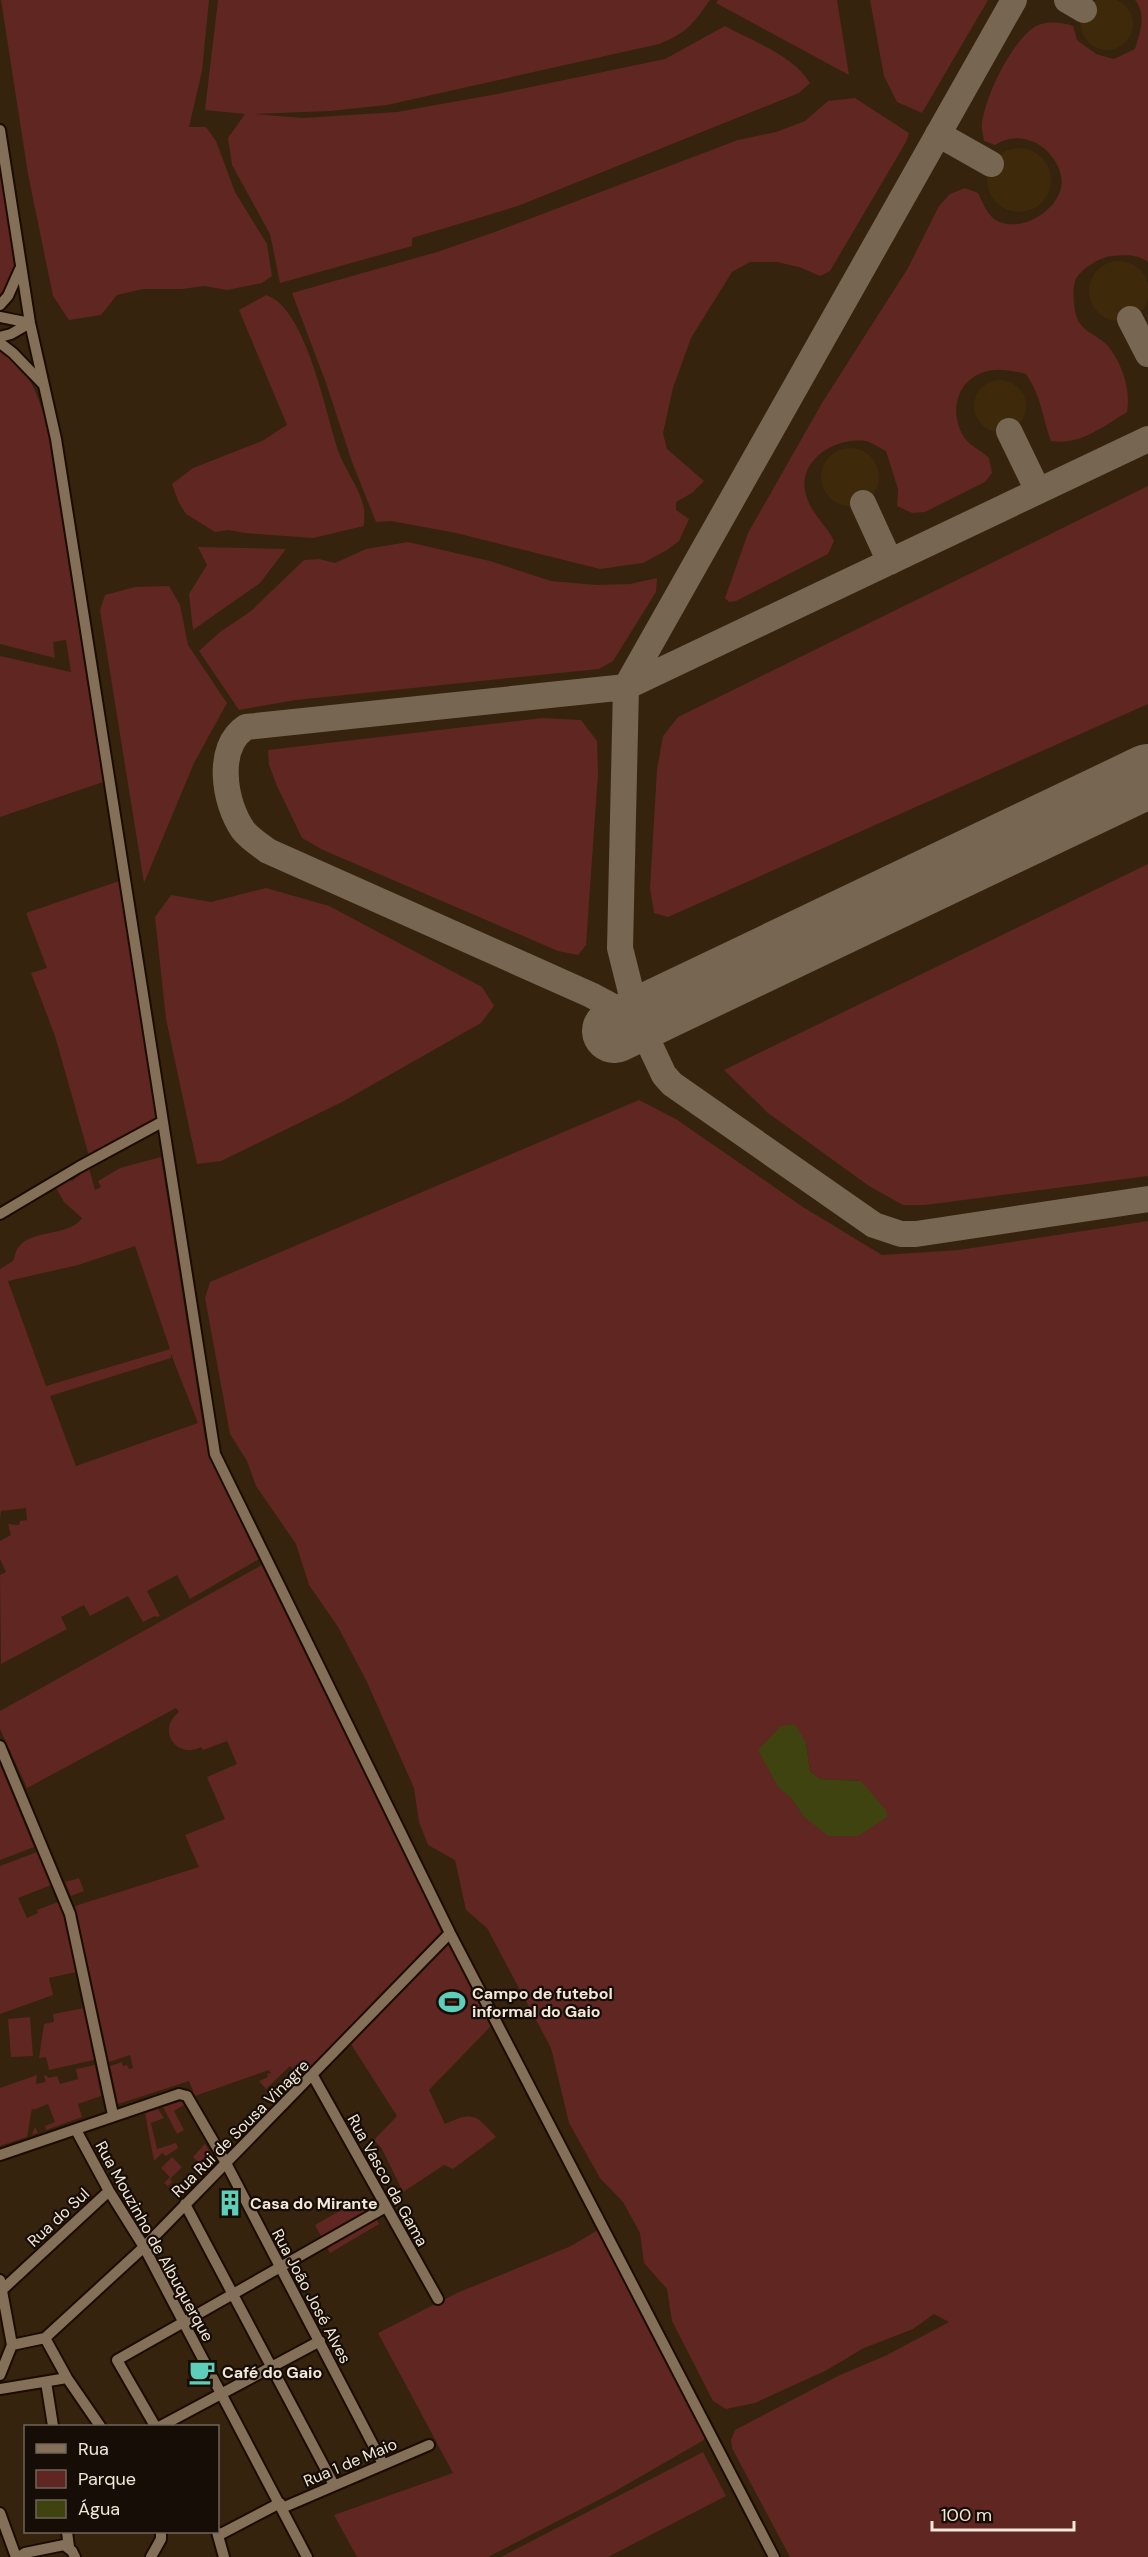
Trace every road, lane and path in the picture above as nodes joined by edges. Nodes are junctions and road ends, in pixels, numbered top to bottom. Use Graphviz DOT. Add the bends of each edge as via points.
graph roads {
  1 [pos="0,130"];
  2 [pos="21,269"];
  3 [pos="0,305"];
  4 [pos="0,317"];
  5 [pos="30,323"];
  6 [pos="0,337"];
  7 [pos="0,343"];
  8 [pos="43,384"];
  9 [pos="162,1122"];
  10 [pos="0,1214"];
  11 [pos="0,1746"];
  12 [pos="450,1933"];
  13 [pos="313,2076"];
  14 [pos="114,2115"];
  15 [pos="76,2130"];
  16 [pos="0,2155"];
  17 [pos="225,2163"];
  18 [pos="109,2191"];
  19 [pos="186,2204"];
  20 [pos="386,2207"];
  21 [pos="144,2247"];
  22 [pos="280,2267"];
  23 [pos="1,2285"];
  24 [pos="234,2294"];
  25 [pos="438,2299"];
  26 [pos="183,2322"];
  27 [pos="45,2338"];
  28 [pos="320,2341"];
  29 [pos="12,2345"];
  30 [pos="271,2366"];
  31 [pos="0,2376"];
  32 [pos="67,2378"];
  33 [pos="46,2382"];
  34 [pos="0,2389"];
  35 [pos="222,2394"];
  36 [pos="53,2425"];
  37 [pos="99,2425"];
  38 [pos="154,2425"];
  39 [pos="165,2425"];
  40 [pos="429,2445"];
  41 [pos="383,2464"];
  42 [pos="334,2485"];
  43 [pos="281,2505"];
  44 [pos="0,2513"];
  45 [pos="67,2533"];
  46 [pos="161,2533"];
  47 [pos="218,2534"];
  48 [pos="69,2547"];
  49 [pos="17,2557"];
  50 [pos="75,2557"];
  51 [pos="151,2557"];
  52 [pos="224,2557"];
  53 [pos="307,2557"];
  54 [pos="774,2557"];
  1 -- 2 [label="street"];
  2 -- 3 [label="street"];
  2 -- 5 [label="street"];
  4 -- 5 [label="street"];
  5 -- 6 [label="street"];
  5 -- 8 [label="street"];
  7 -- 8 [label="street"];
  8 -- 9 [label="street" via="56,439"];
  9 -- 10 [label="street"];
  9 -- 12 [label="street" via="215,1454"];
  11 -- 14 [label="street" via="70,1914"];
  12 -- 13 [label="street, Rua Rui de Sousa Vinagre"];
  12 -- 54 [label="street"];
  13 -- 17 [label="street, Rua Rui de Sousa Vinagre"];
  13 -- 20 [label="street, Rua Vasco da Gama"];
  14 -- 15 [label="street, Rua João José Alves"];
  14 -- 17 [label="street, Rua João José Alves" via="179,2094 187,2096"];
  15 -- 16 [label="street, Rua João José Alves"];
  15 -- 18 [label="street, Rua Mouzinho de Albuquerque"];
  17 -- 19 [label="street, Rua Rui de Sousa Vinagre"];
  17 -- 22 [label="street, Rua João José Alves"];
  18 -- 21 [label="street, Rua Mouzinho de Albuquerque"];
  18 -- 23 [label="street, Rua do Sul"];
  19 -- 21 [label="street, Rua Rui de Sousa Vinagre"];
  19 -- 24 [label="street"];
  20 -- 22 [label="street"];
  20 -- 25 [label="street, Rua Vasco da Gama"];
  21 -- 26 [label="street, Rua Mouzinho de Albuquerque"];
  21 -- 27 [label="street, Rua Rui de Sousa Vinagre"];
  22 -- 24 [label="street"];
  22 -- 28 [label="street, Rua João José Alves"];
  23 -- 29 [label="street"];
  24 -- 26 [label="street"];
  24 -- 30 [label="street"];
  26 -- 35 [label="street, Rua Mouzinho de Albuquerque"];
  26 -- 38 [label="street" via="117,2360"];
  27 -- 29 [label="street"];
  27 -- 32 [label="street"];
  28 -- 30 [label="street"];
  28 -- 41 [label="street, Rua João José Alves"];
  29 -- 31 [label="street"];
  30 -- 35 [label="street"];
  30 -- 42 [label="street"];
  32 -- 33 [label="street"];
  32 -- 37 [label="street"];
  33 -- 34 [label="street"];
  33 -- 36 [label="street"];
  35 -- 39 [label="street"];
  35 -- 43 [label="street, Rua Mouzinho de Albuquerque"];
  40 -- 41 [label="street, Rua 1 de Maio"];
  41 -- 42 [label="street, Rua 1 de Maio"];
  42 -- 43 [label="street, Rua 1 de Maio"];
  43 -- 47 [label="street, Rua 1 de Maio"];
  43 -- 53 [label="street, Rua Mouzinho de Albuquerque"];
  44 -- 49 [label="street"];
  45 -- 48 [label="street"];
  46 -- 51 [label="street"];
  47 -- 52 [label="street"];
  48 -- 49 [label="street" via="56,2545"];
  48 -- 50 [label="street"];
}
